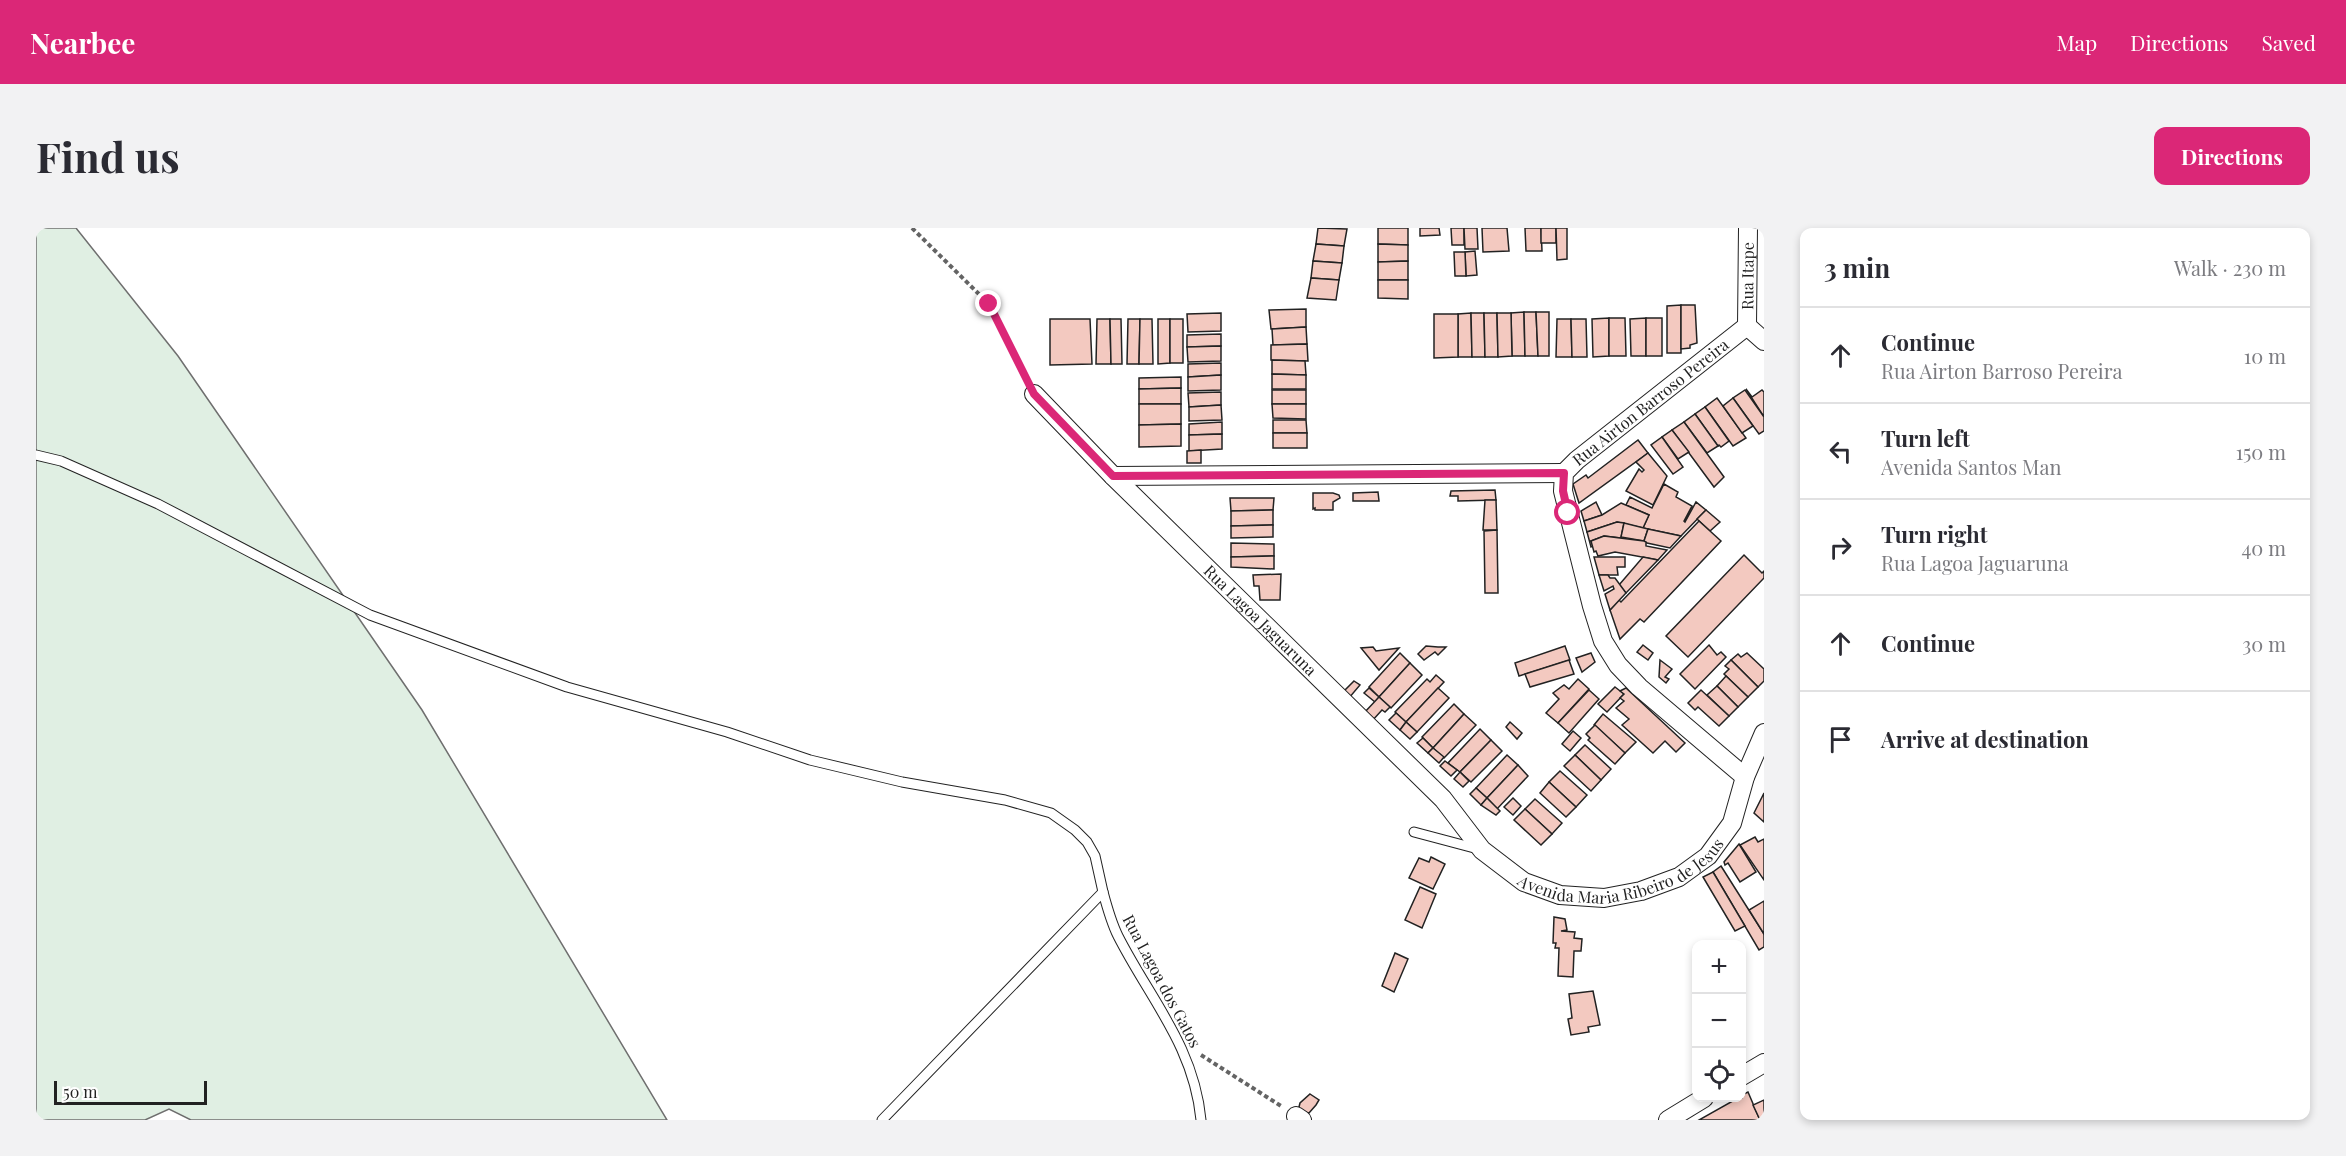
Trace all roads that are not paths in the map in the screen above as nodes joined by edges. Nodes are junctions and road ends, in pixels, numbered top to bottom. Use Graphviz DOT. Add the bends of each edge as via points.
graph roads {
  1 [pos="1748,228"];
  2 [pos="1747,326"];
  3 [pos="1764,341"];
  4 [pos="1034,394"];
  5 [pos="36,455"];
  6 [pos="1564,473"];
  7 [pos="1113,476"];
  8 [pos="1764,733"];
  9 [pos="1745,777"];
  10 [pos="1414,832"];
  11 [pos="1482,850"];
  12 [pos="1103,892"];
  13 [pos="1764,1063"];
  14 [pos="1746,1074"];
  15 [pos="1697,1102"];
  16 [pos="882,1120"];
  17 [pos="1201,1120"];
  18 [pos="1668,1120"];
  1 -- 2 [label="street, Rua Itape"];
  2 -- 3 [label="street"];
  2 -- 6 [label="street, Rua Airton Barroso Pereira"];
  4 -- 7 [label="street, Rua Lagoa Jaguaruna"];
  5 -- 12 [label="lane, Rua Lagoa dos Gatos" via="61,461 158,504 370,615 567,687 810,760 1051,813 1087,842 1095,856"];
  6 -- 7 [label="street"];
  6 -- 9 [label="street, Rua Airton Barroso Pereira" via="1563,491 1603,640 1618,665 1639,687"];
  7 -- 11 [label="street, Rua Lagoa Jaguaruna" via="1443,799"];
  8 -- 9 [label="street, Avenida Maria Ribeiro de Jesus"];
  9 -- 11 [label="street, Avenida Maria Ribeiro de Jesus" via="1732,823 1708,856 1679,877 1641,891 1604,898 1560,895 1524,882"];
  10 -- 11 [label="lane, Avenida Maria Ribeiro de Jesus"];
  12 -- 16 [label="lane"];
  12 -- 17 [label="lane, Rua Lagoa dos Gatos" via="1118,935 1180,1043 1192,1072"];
  13 -- 14 [label="street"];
  15 -- 18 [label="street"];
}
